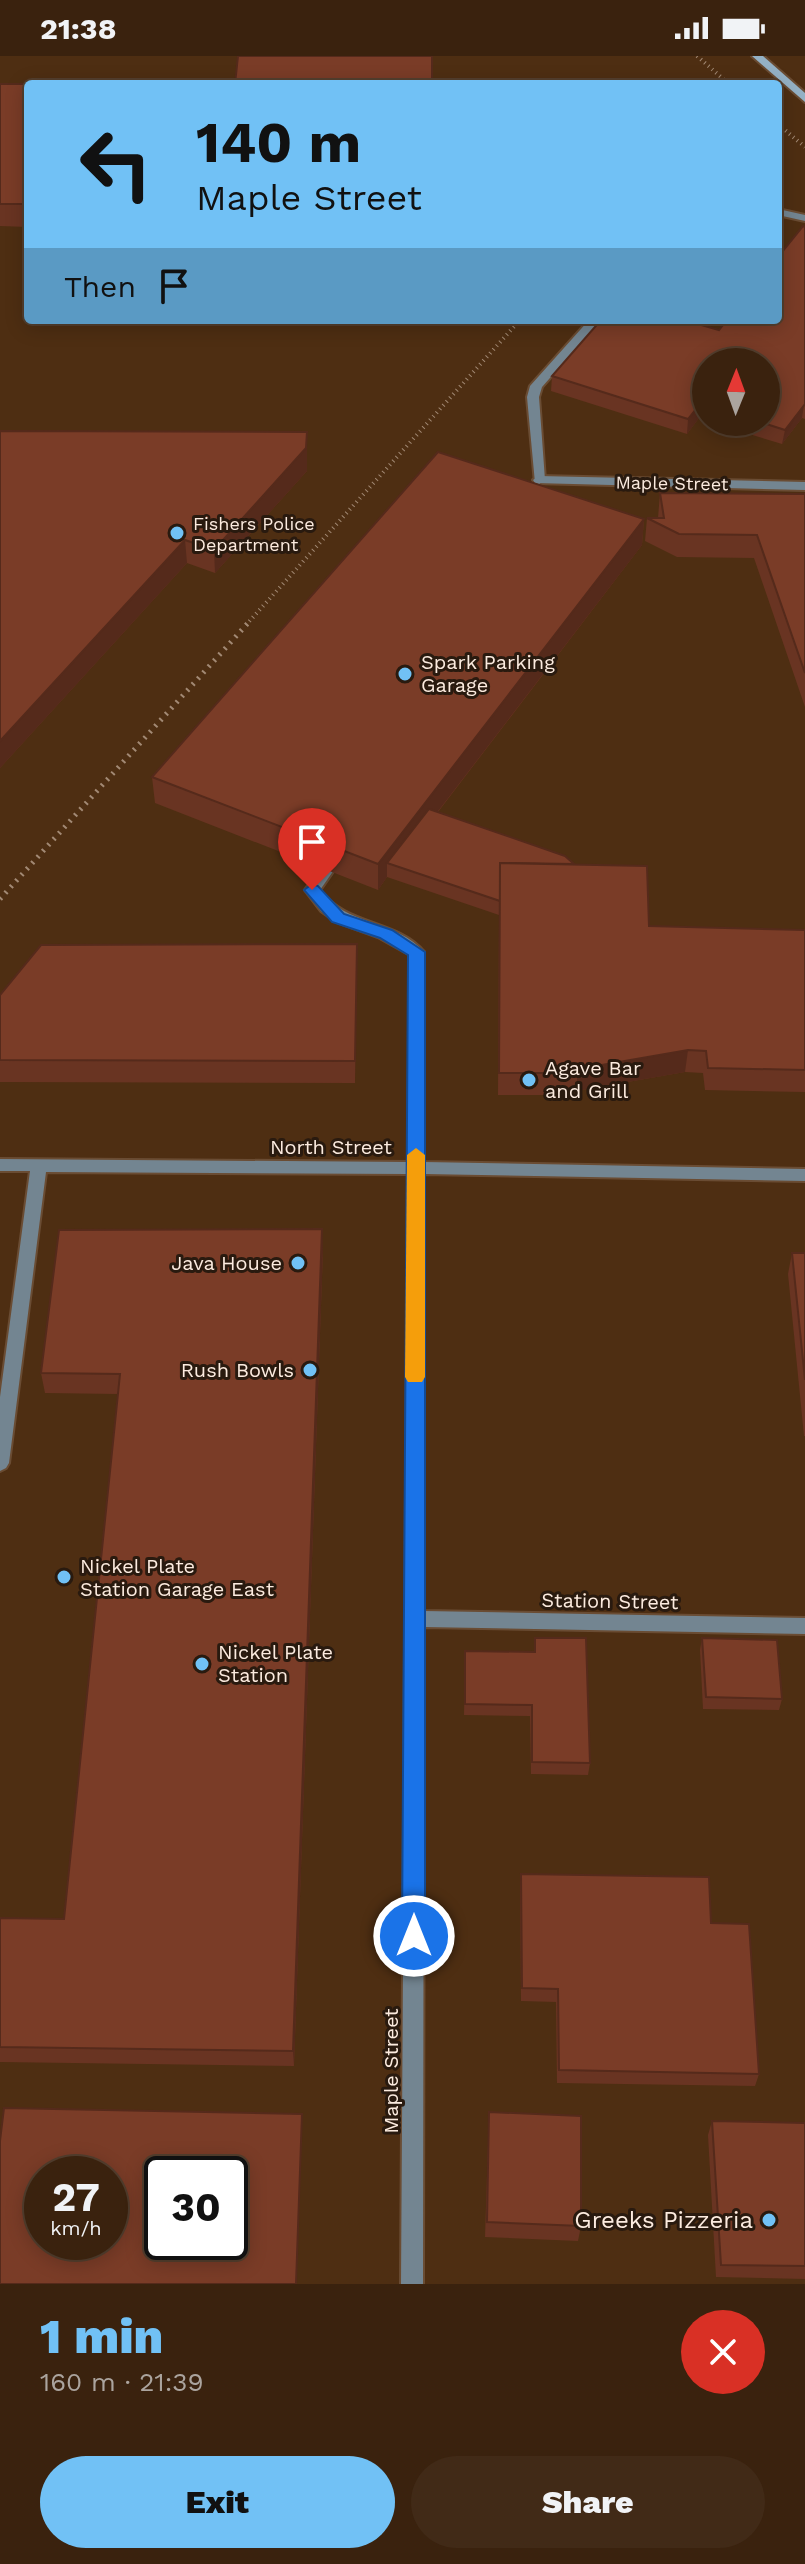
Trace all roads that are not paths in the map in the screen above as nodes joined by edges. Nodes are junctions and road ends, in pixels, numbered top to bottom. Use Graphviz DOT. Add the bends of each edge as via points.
graph roads {
  1 [pos="757,56"];
  2 [pos="805,99"];
  3 [pos="782,213"];
  4 [pos="805,218"];
  5 [pos="591,324"];
  6 [pos="805,486"];
  7 [pos="327,870"];
  8 [pos="0,1165"];
  9 [pos="39,1165"];
  10 [pos="416,1167"];
  11 [pos="805,1175"];
  12 [pos="0,1463"];
  13 [pos="415,1619"];
  14 [pos="805,1626"];
  15 [pos="412,2284"];
  1 -- 2 [label="street"];
  3 -- 4 [label="street"];
  5 -- 6 [label="street, Maple Street" via="536,386 539,480"];
  7 -- 10 [label="street, Maple Street" via="312,890 329,912 417,952"];
  8 -- 9 [label="street, North Street"];
  9 -- 10 [label="street, North Street"];
  9 -- 12 [label="street"];
  10 -- 11 [label="street, North Street"];
  10 -- 13 [label="street, Maple Street"];
  13 -- 14 [label="street, Station Street"];
  13 -- 15 [label="street, Maple Street"];
}
